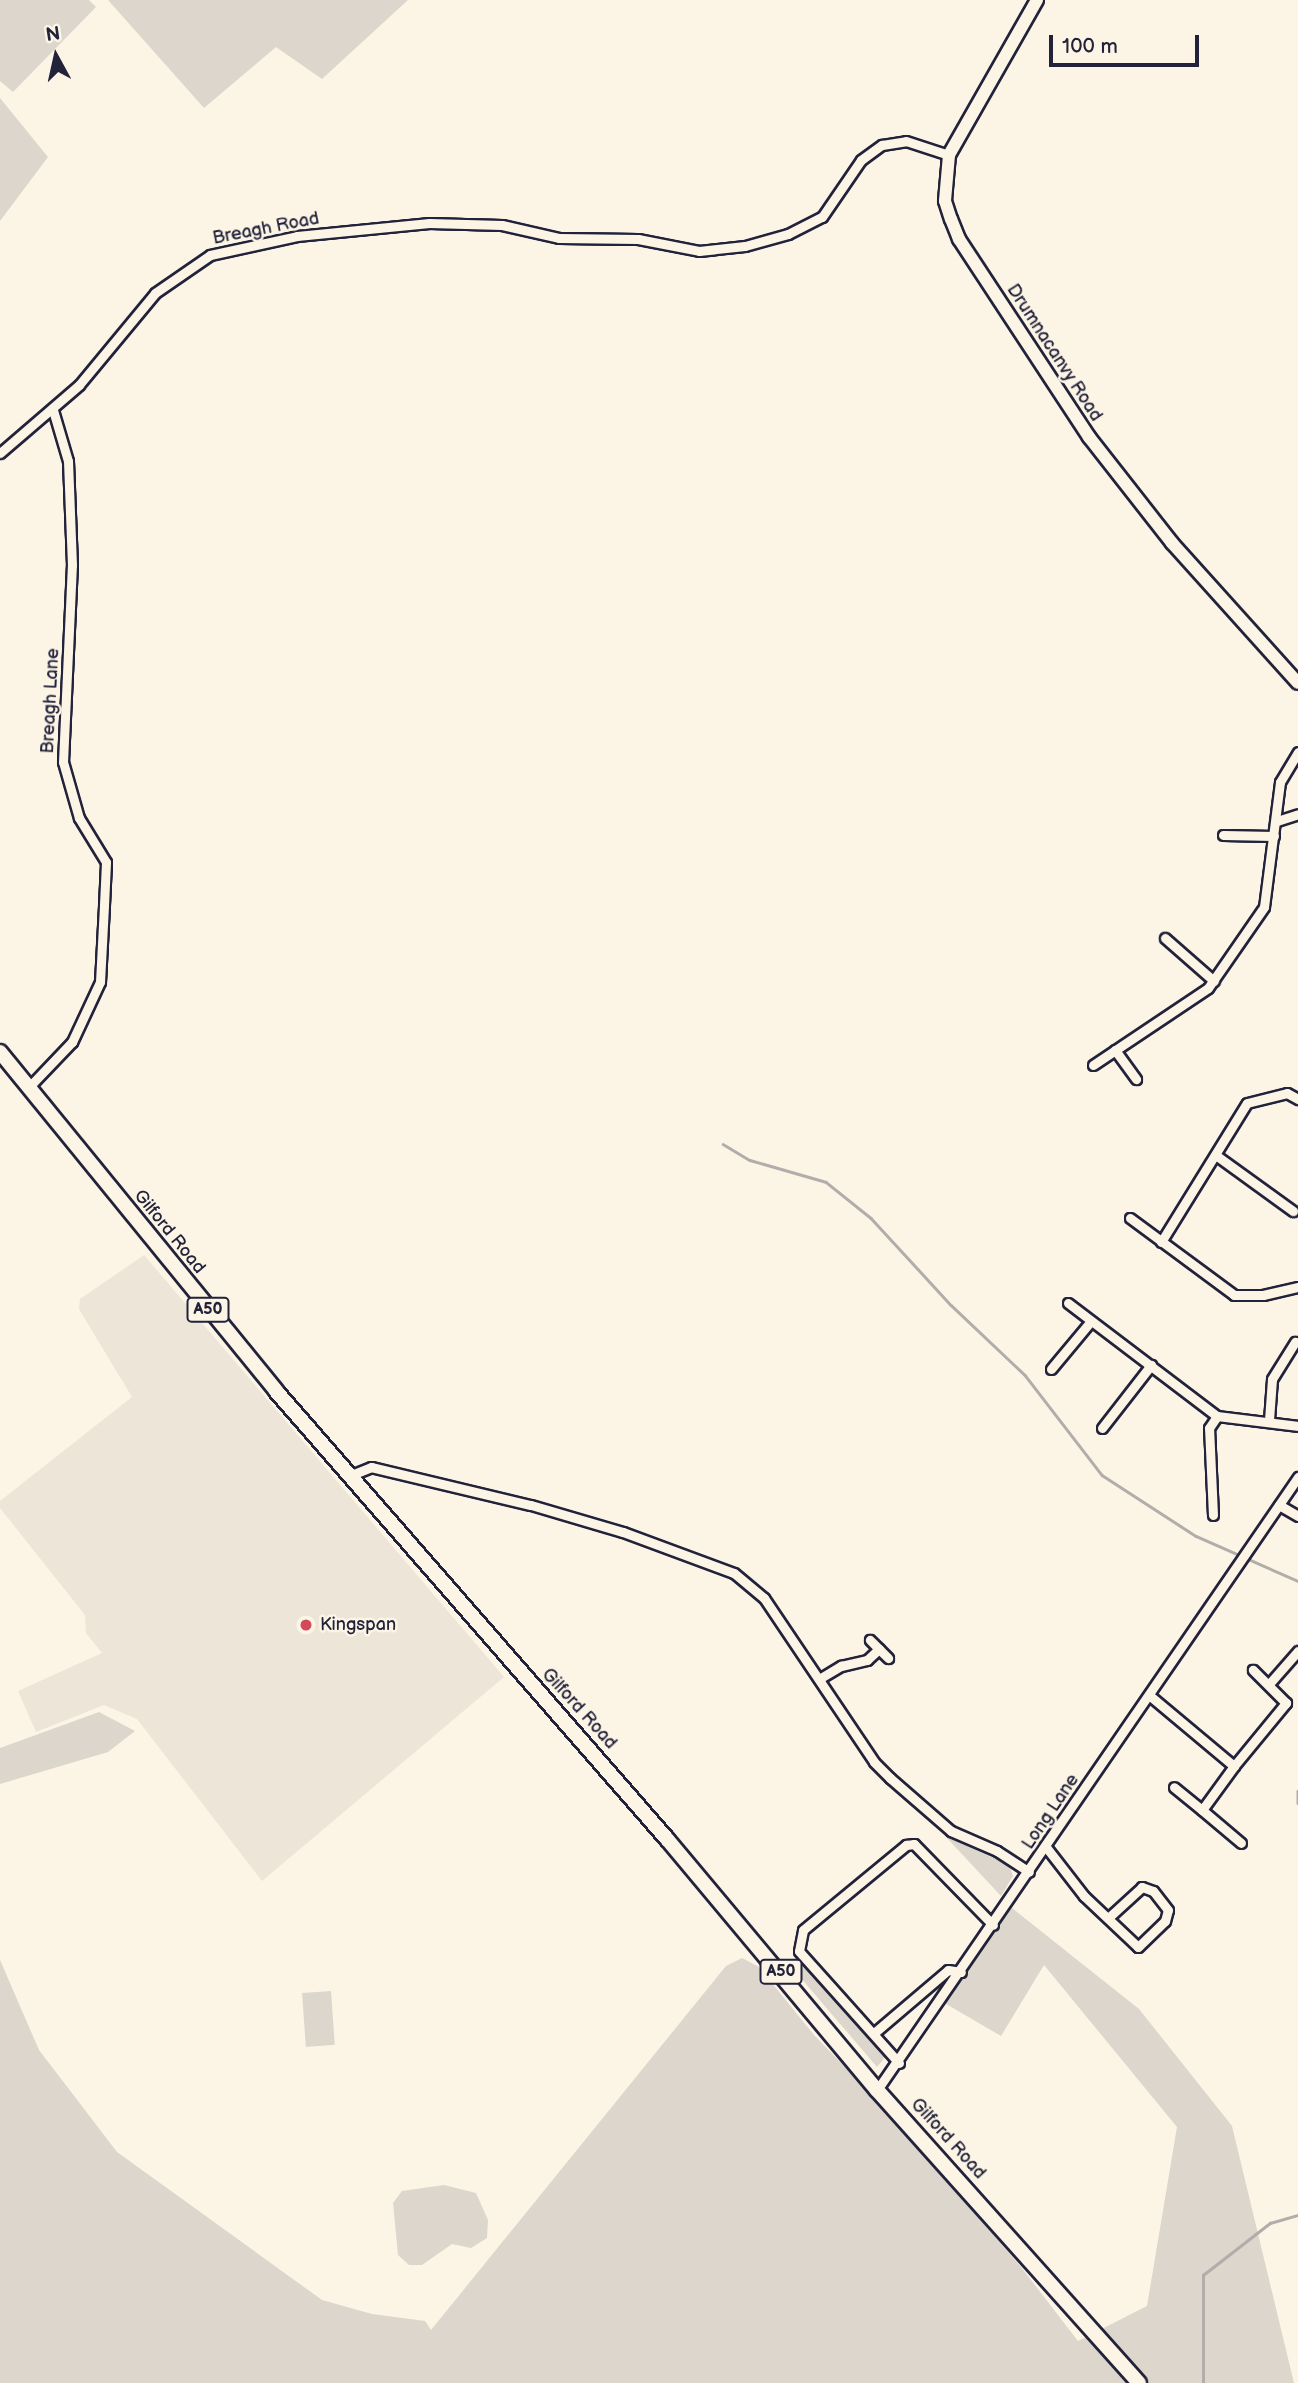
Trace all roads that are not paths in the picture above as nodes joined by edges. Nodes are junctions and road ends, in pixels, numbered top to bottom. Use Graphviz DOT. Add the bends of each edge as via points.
graph roads {
  1 [pos="1037,0"];
  2 [pos="949,155"];
  3 [pos="54,410"];
  4 [pos="0,453"];
  5 [pos="1298,683"];
  6 [pos="1298,752"];
  7 [pos="1298,814"];
  8 [pos="1277,821"];
  9 [pos="1223,835"];
  10 [pos="1275,836"];
  11 [pos="1165,939"];
  12 [pos="1213,981"];
  13 [pos="1115,1050"];
  14 [pos="0,1052"];
  15 [pos="1093,1065"];
  16 [pos="1136,1079"];
  17 [pos="28,1088"];
  18 [pos="1298,1099"];
  19 [pos="1217,1156"];
  20 [pos="1293,1211"];
  21 [pos="1129,1218"];
  22 [pos="1161,1242"];
  23 [pos="1298,1287"];
  24 [pos="1068,1303"];
  25 [pos="1091,1321"];
  26 [pos="1294,1342"];
  27 [pos="1151,1365"];
  28 [pos="1051,1369"];
  29 [pos="1217,1416"];
  30 [pos="1269,1420"];
  31 [pos="1298,1426"];
  32 [pos="1102,1428"];
  33 [pos="349,1476"];
  34 [pos="1298,1477"];
  35 [pos="1279,1505"];
  36 [pos="1213,1516"];
  37 [pos="1298,1516"];
  38 [pos="870,1640"];
  39 [pos="879,1649"];
  40 [pos="1298,1651"];
  41 [pos="888,1658"];
  42 [pos="1252,1670"];
  43 [pos="819,1679"];
  44 [pos="1269,1684"];
  45 [pos="1149,1695"];
  46 [pos="1234,1766"];
  47 [pos="1174,1787"];
  48 [pos="1202,1810"];
  49 [pos="1241,1843"];
  50 [pos="1046,1847"];
  51 [pos="1029,1872"];
  52 [pos="1108,1918"];
  53 [pos="993,1925"];
  54 [pos="961,1972"];
  55 [pos="874,2033"];
  56 [pos="899,2063"];
  57 [pos="877,2090"];
  58 [pos="1139,2383"];
  1 -- 2 [label="main road, Drumnacanvy Road"];
  2 -- 3 [label="street, Breagh Road" via="906,141 882,145 861,160 822,217 788,234 745,246 699,251 616,239 559,238 502,225 429,223 297,236 210,255 155,293"];
  2 -- 5 [label="main road, Drumnacanvy Road" via="945,201 951,219 1004,309 1125,484 1219,598"];
  3 -- 4 [label="street, Breagh Road"];
  3 -- 17 [label="street, Breagh Lane" via="68,461 72,565 63,762 79,818 106,862 100,982 72,1042"];
  6 -- 8 [label="street" via="1280,782"];
  7 -- 8 [label="street"];
  8 -- 10 [label="street"];
  9 -- 10 [label="street"];
  10 -- 12 [label="street" via="1264,907"];
  11 -- 12 [label="street"];
  12 -- 13 [label="street"];
  13 -- 15 [label="street"];
  13 -- 16 [label="street"];
  14 -- 17 [label="main road, Gilford Road / A50"];
  17 -- 33 [label="main road, Gilford Road / A50"];
  18 -- 19 [label="street" via="1287,1093 1247,1103"];
  19 -- 20 [label="street"];
  19 -- 22 [label="street"];
  21 -- 22 [label="street"];
  22 -- 23 [label="street" via="1234,1295 1263,1295"];
  24 -- 25 [label="street"];
  25 -- 27 [label="street"];
  25 -- 28 [label="street"];
  26 -- 30 [label="street" via="1272,1379"];
  27 -- 29 [label="street"];
  27 -- 32 [label="street"];
  29 -- 30 [label="street"];
  29 -- 36 [label="street" via="1209,1428"];
  30 -- 31 [label="street"];
  33 -- 43 [label="street" via="371,1467 531,1505 623,1532 733,1573 764,1598"];
  33 -- 57 [label="main road, Gilford Road / A50" via="667,1839"];
  34 -- 35 [label="street, Long Lane"];
  35 -- 37 [label="street"];
  35 -- 45 [label="street, Long Lane"];
  38 -- 39 [label="street"];
  39 -- 41 [label="street"];
  39 -- 43 [label="street" via="867,1660 841,1666"];
  40 -- 44 [label="street"];
  42 -- 44 [label="street"];
  43 -- 51 [label="street" via="874,1762 890,1778 951,1831 997,1851"];
  44 -- 46 [label="street" via="1284,1696 1286,1707"];
  45 -- 46 [label="street"];
  45 -- 50 [label="street, Long Lane"];
  46 -- 48 [label="street"];
  47 -- 48 [label="street"];
  48 -- 49 [label="street"];
  50 -- 51 [label="street, Long Lane"];
  50 -- 52 [label="street"];
  51 -- 53 [label="street, Long Lane"];
  52 -- 52 [label="street" via="1136,1890 1153,1891 1166,1905 1168,1916 1138,1947"];
  53 -- 54 [label="street, Long Lane"];
  53 -- 55 [label="street" via="914,1844 906,1845 803,1930 799,1951"];
  54 -- 55 [label="street" via="948,1970"];
  54 -- 56 [label="street, Long Lane"];
  55 -- 56 [label="street"];
  56 -- 57 [label="street, Long Lane"];
  57 -- 58 [label="main road, Gilford Road / A50"];
}
